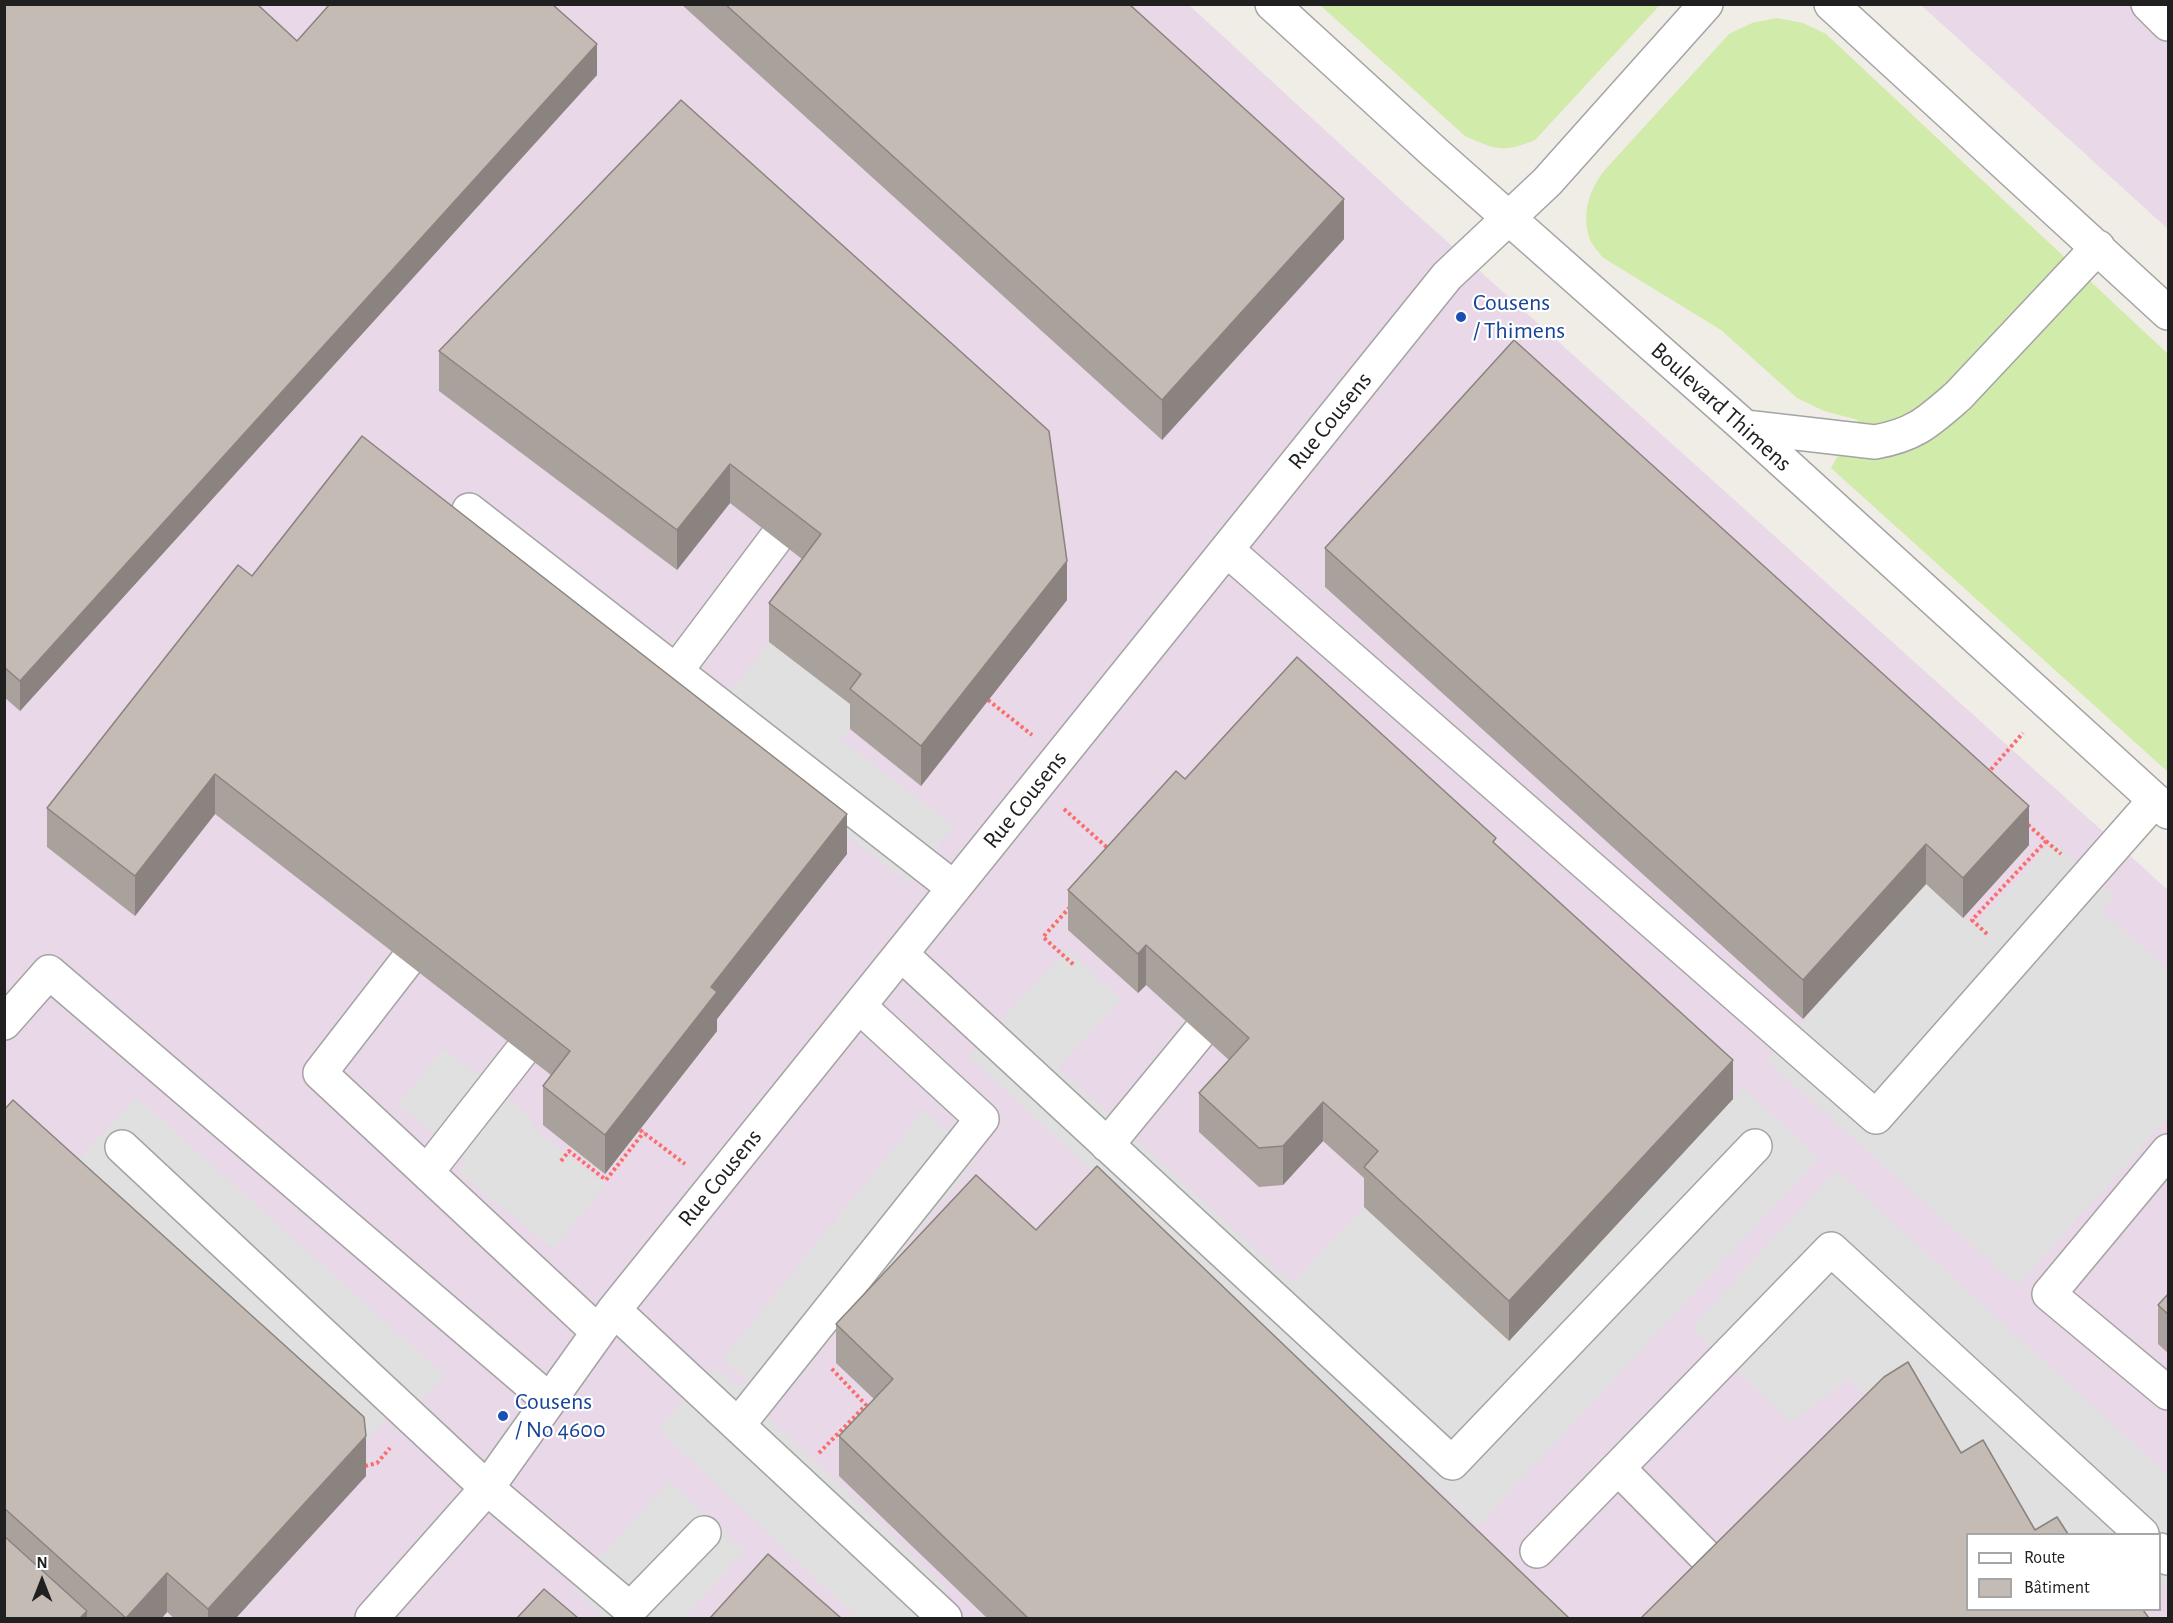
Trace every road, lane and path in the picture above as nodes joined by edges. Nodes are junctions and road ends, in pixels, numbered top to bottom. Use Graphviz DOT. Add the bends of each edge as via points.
graph roads {
  1 [pos="1272,4"];
  2 [pos="1706,4"];
  3 [pos="1831,4"];
  4 [pos="2148,4"];
  5 [pos="2169,24"];
  6 [pos="1508,218"];
  7 [pos="2098,247"];
  8 [pos="2169,312"];
  9 [pos="1745,428"];
  10 [pos="470,510"];
  11 [pos="776,538"];
  12 [pos="1227,550"];
  13 [pos="676,671"];
  14 [pos="988,700"];
  15 [pos="2023,733"];
  16 [pos="1038,740"];
  17 [pos="1980,781"];
  18 [pos="2162,806"];
  19 [pos="1066,810"];
  20 [pos="2021,818"];
  21 [pos="1113,854"];
  22 [pos="954,888"];
  23 [pos="1075,901"];
  24 [pos="1977,924"];
  25 [pos="901,954"];
  26 [pos="406,962"];
  27 [pos="1075,966"];
  28 [pos="859,1006"];
  29 [pos="4,1023"];
  30 [pos="1199,1033"];
  31 [pos="521,1052"];
  32 [pos="1107,1145"];
  33 [pos="1755,1146"];
  34 [pos="122,1147"];
  35 [pos="2169,1151"];
  36 [pos="561,1161"];
  37 [pos="690,1168"];
  38 [pos="427,1172"];
  39 [pos="605,1320"];
  40 [pos="826,1363"];
  41 [pos="2169,1393"];
  42 [pos="872,1398"];
  43 [pos="548,1400"];
  44 [pos="866,1405"];
  45 [pos="738,1425"];
  46 [pos="396,1440"];
  47 [pos="813,1460"];
  48 [pos="365,1466"];
  49 [pos="1618,1468"];
  50 [pos="487,1488"];
  51 [pos="704,1533"];
  52 [pos="2141,1533"];
  53 [pos="1537,1551"];
  54 [pos="1724,1575"];
  55 [pos="372,1618"];
  56 [pos="945,1618"];
  1 -- 6 [label="street, Boulevard Thimens"];
  2 -- 6 [label="street, Rue Cousens" via="1547,182"];
  3 -- 7 [label="street"];
  4 -- 5 [label="street"];
  6 -- 9 [label="street, Boulevard Thimens"];
  6 -- 12 [label="street, Rue Cousens" via="1447,276"];
  7 -- 8 [label="street"];
  7 -- 9 [label="street" via="1958,396 1913,432 1875,442"];
  9 -- 18 [label="street, Boulevard Thimens"];
  10 -- 13 [label="street"];
  11 -- 13 [label="street"];
  12 -- 18 [label="street" via="1876,1118"];
  12 -- 22 [label="street, Rue Cousens"];
  13 -- 22 [label="street"];
  14 -- 16 [label="path"];
  15 -- 17 [label="path"];
  19 -- 21 [label="path"];
  20 -- 24 [label="path" via="2046,841 1972,920"];
  22 -- 25 [label="street, Rue Cousens"];
  23 -- 27 [label="path" via="1043,937"];
  25 -- 28 [label="street, Rue Cousens"];
  25 -- 32 [label="street"];
  26 -- 38 [label="street" via="320,1073"];
  28 -- 39 [label="street, Rue Cousens"];
  28 -- 45 [label="street" via="982,1119"];
  29 -- 43 [label="street" via="49,972"];
  30 -- 32 [label="street"];
  31 -- 38 [label="street"];
  32 -- 33 [label="street" via="1452,1463"];
  34 -- 50 [label="street"];
  35 -- 41 [label="street" via="2049,1294"];
  36 -- 37 [label="path" via="570,1151 606,1180 642,1131"];
  38 -- 39 [label="street"];
  39 -- 43 [label="street, Rue Cousens"];
  39 -- 45 [label="street"];
  40 -- 44 [label="path"];
  42 -- 44 [label="path"];
  43 -- 50 [label="street, Rue Cousens"];
  44 -- 47 [label="path"];
  45 -- 56 [label="street"];
  46 -- 48 [label="path" via="377,1463"];
  49 -- 52 [label="street" via="1832,1249"];
  49 -- 53 [label="street"];
  49 -- 54 [label="street"];
  50 -- 51 [label="street" via="630,1609"];
  50 -- 55 [label="street, Rue Cousens"];
}
